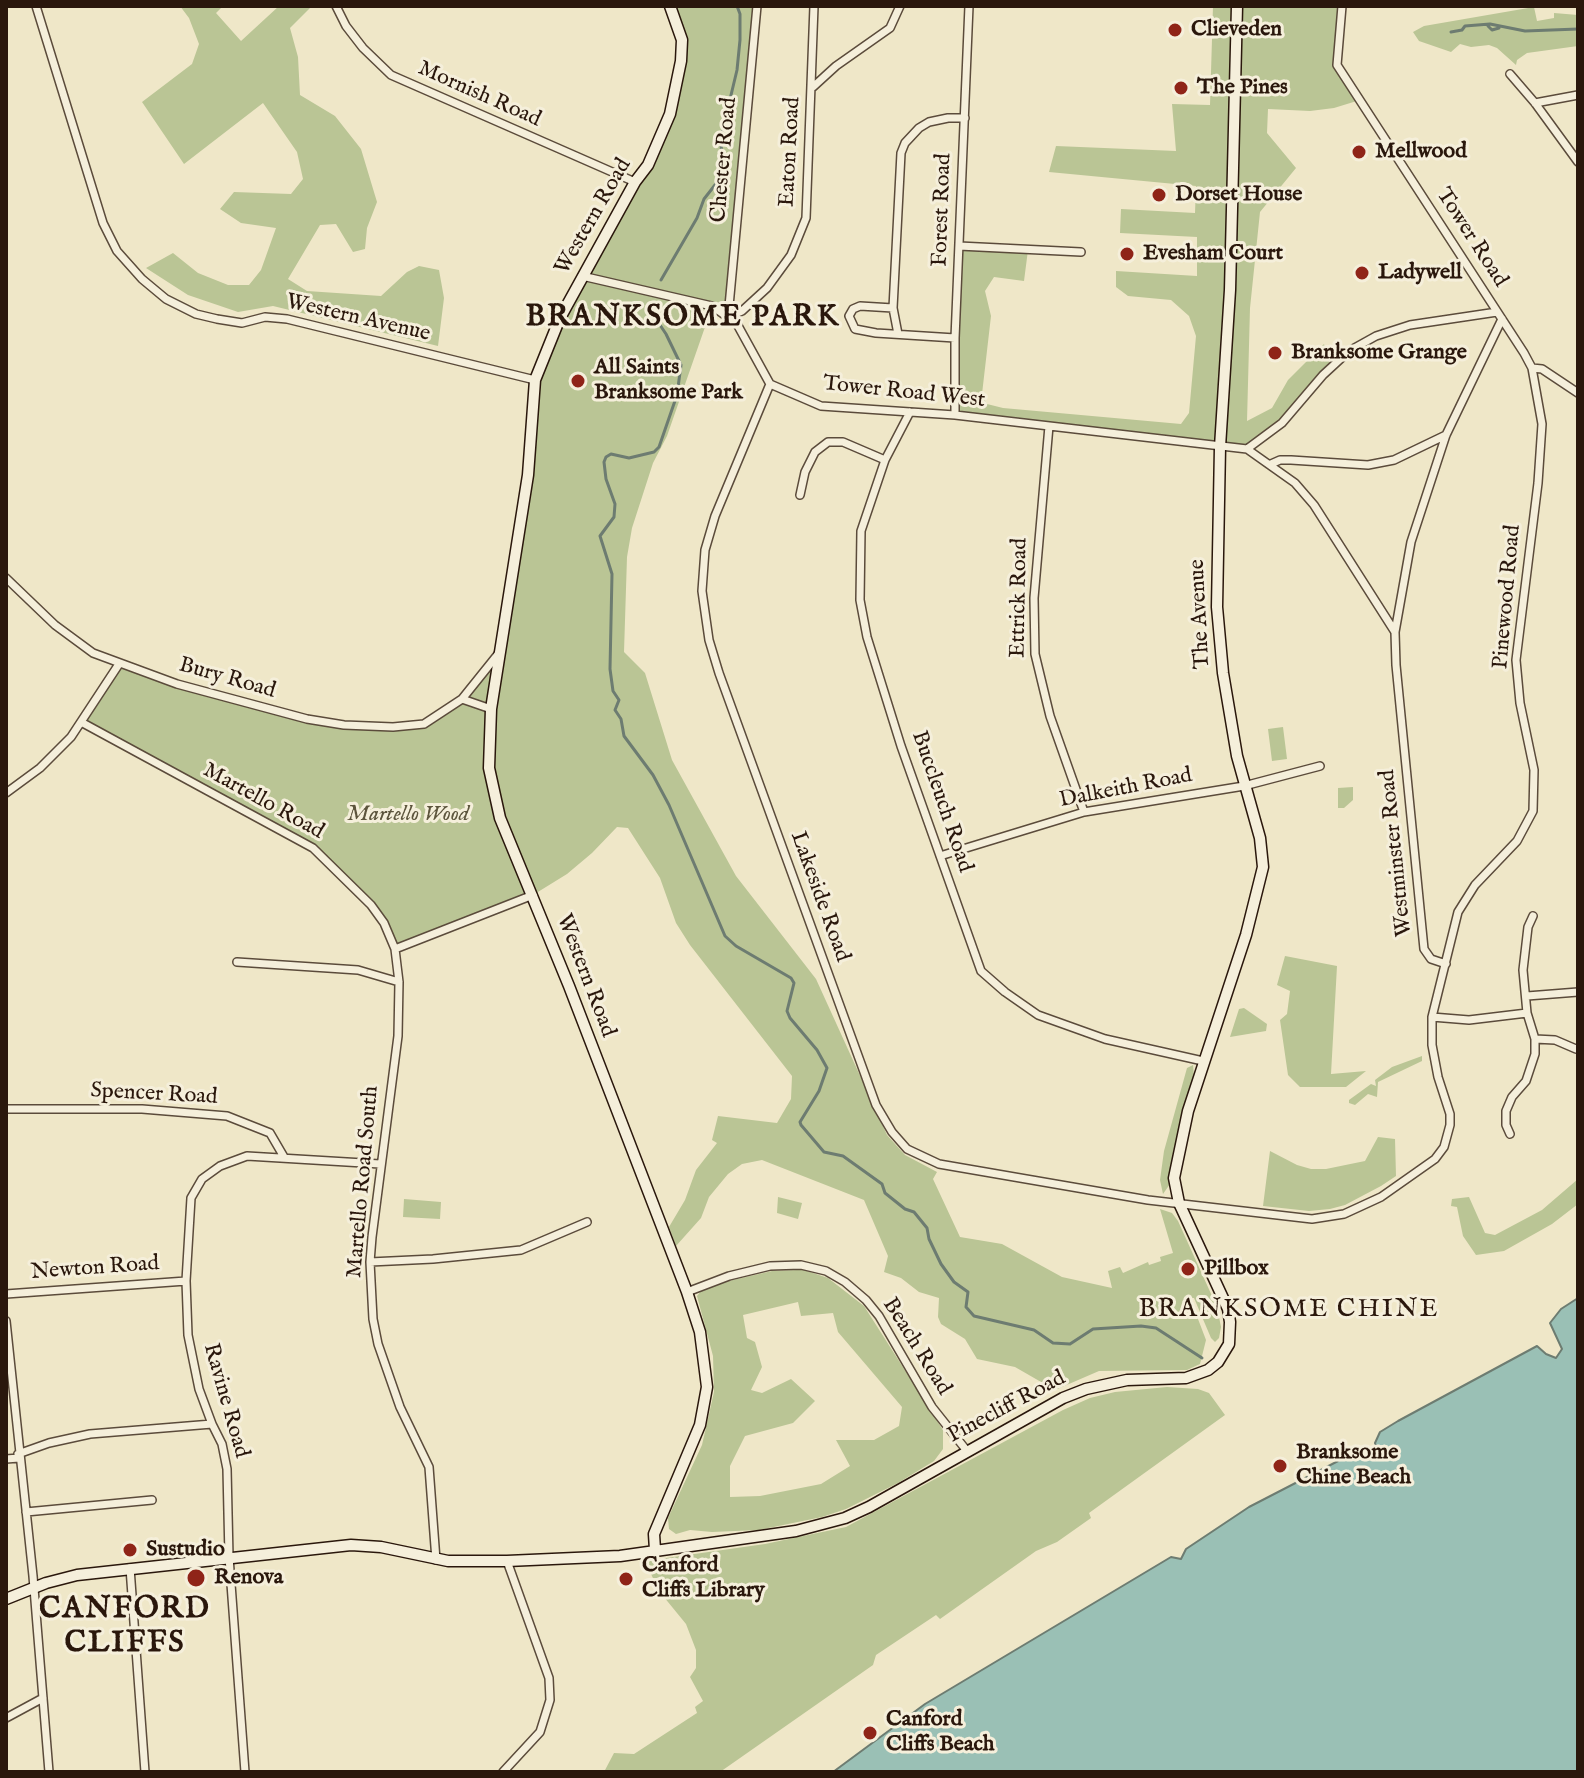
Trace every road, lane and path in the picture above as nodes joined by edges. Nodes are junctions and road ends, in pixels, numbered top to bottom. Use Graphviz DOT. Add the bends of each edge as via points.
graph roads {
  1 [pos="36,6"];
  2 [pos="336,6"];
  3 [pos="670,6"];
  4 [pos="757,6"];
  5 [pos="814,6"];
  6 [pos="900,6"];
  7 [pos="969,6"];
  8 [pos="1237,6"];
  9 [pos="1342,6"];
  10 [pos="1510,74"];
  11 [pos="813,87"];
  12 [pos="1578,95"];
  13 [pos="1535,103"];
  14 [pos="965,118"];
  15 [pos="1578,162"];
  16 [pos="635,182"];
  17 [pos="959,246"];
  18 [pos="1081,252"];
  19 [pos="582,276"];
  20 [pos="893,308"];
  21 [pos="1500,316"];
  22 [pos="728,317"];
  23 [pos="898,334"];
  24 [pos="955,338"];
  25 [pos="1532,368"];
  26 [pos="535,380"];
  27 [pos="770,384"];
  28 [pos="1578,393"];
  29 [pos="910,412"];
  30 [pos="955,415"];
  31 [pos="1049,426"];
  32 [pos="1446,435"];
  33 [pos="1220,447"];
  34 [pos="1247,449"];
  35 [pos="885,460"];
  36 [pos="1271,464"];
  37 [pos="800,495"];
  38 [pos="6,578"];
  39 [pos="1395,632"];
  40 [pos="502,648"];
  41 [pos="119,664"];
  42 [pos="462,699"];
  43 [pos="491,709"];
  44 [pos="81,722"];
  45 [pos="1320,766"];
  46 [pos="1244,786"];
  47 [pos="6,793"];
  48 [pos="1084,812"];
  49 [pos="940,856"];
  50 [pos="533,895"];
  51 [pos="1533,916"];
  52 [pos="395,949"];
  53 [pos="237,962"];
  54 [pos="1446,964"];
  55 [pos="399,982"];
  56 [pos="1578,992"];
  57 [pos="1527,996"];
  58 [pos="1527,1013"];
  59 [pos="1432,1017"];
  60 [pos="398,1036"];
  61 [pos="1535,1039"];
  62 [pos="1576,1049"];
  63 [pos="1203,1061"];
  64 [pos="6,1109"];
  65 [pos="1510,1134"];
  66 [pos="284,1157"];
  67 [pos="380,1164"];
  68 [pos="1179,1203"];
  69 [pos="587,1222"];
  70 [pos="370,1262"];
  71 [pos="186,1281"];
  72 [pos="687,1292"];
  73 [pos="6,1294"];
  74 [pos="6,1321"];
  75 [pos="212,1424"];
  76 [pos="967,1451"];
  77 [pos="19,1456"];
  78 [pos="6,1459"];
  79 [pos="152,1500"];
  80 [pos="26,1512"];
  81 [pos="655,1550"];
  82 [pos="229,1557"];
  83 [pos="436,1560"];
  84 [pos="507,1561"];
  85 [pos="130,1568"];
  86 [pos="34,1587"];
  87 [pos="6,1599"];
  88 [pos="43,1698"];
  89 [pos="6,1718"];
  90 [pos="49,1772"];
  91 [pos="145,1772"];
  92 [pos="245,1772"];
  93 [pos="503,1772"];
  1 -- 26 [label="street, Western Avenue" via="103,223 117,251 166,299 217,319 287,319"];
  2 -- 16 [label="street, Mornish Road" via="363,48 391,75"];
  3 -- 16 [label="main road, Western Road" via="682,40 681,61 670,114"];
  4 -- 22 [label="street, Chester Road"];
  5 -- 11 [label="street, Eaton Road"];
  6 -- 11 [label="street" via="890,28"];
  7 -- 14 [label="street, Forest Road"];
  8 -- 33 [label="main road, The Avenue"];
  9 -- 21 [label="street, Tower Road" via="1337,65"];
  10 -- 13 [label="street"];
  11 -- 22 [label="street, Eaton Road" via="806,218 791,255 767,288"];
  12 -- 13 [label="street"];
  13 -- 15 [label="street"];
  14 -- 17 [label="street, Forest Road"];
  14 -- 20 [label="street" via="929,122 910,136 901,153"];
  16 -- 19 [label="main road, Western Road"];
  17 -- 18 [label="street"];
  17 -- 24 [label="street, Forest Road"];
  19 -- 22 [label="street" via="712,306"];
  19 -- 26 [label="main road, Western Road"];
  20 -- 23 [label="street"];
  20 -- 23 [label="street" via="860,306 853,309 850,322 855,329"];
  21 -- 25 [label="street, Pinewood Road"];
  21 -- 32 [label="street"];
  21 -- 34 [label="street, Tower Road" via="1410,325 1376,336 1349,351 1282,423"];
  22 -- 27 [label="street" via="748,341"];
  23 -- 24 [label="street"];
  24 -- 30 [label="street, Forest Road"];
  25 -- 28 [label="street"];
  25 -- 54 [label="street, Pinewood Road" via="1542,447 1516,660 1534,770 1533,811 1517,841 1475,885 1458,912"];
  26 -- 40 [label="main road, Western Road" via="528,475"];
  27 -- 29 [label="street, Tower Road West" via="821,406"];
  27 -- 68 [label="street, Lakeside Road" via="705,550 702,591 709,640 876,1105 907,1149 939,1164"];
  29 -- 30 [label="street, Tower Road West"];
  29 -- 35 [label="street, Buccleuch Road"];
  30 -- 31 [label="street, Tower Road West"];
  31 -- 33 [label="street, Tower Road West"];
  31 -- 48 [label="street, Ettrick Road" via="1034,598 1035,654 1050,716"];
  32 -- 36 [label="street" via="1394,460 1368,465 1291,460"];
  32 -- 39 [label="street" via="1411,542"];
  33 -- 34 [label="street, Tower Road West"];
  33 -- 46 [label="main road, The Avenue" via="1217,607"];
  34 -- 36 [label="street"];
  35 -- 37 [label="street" via="843,442 828,442 815,452"];
  35 -- 49 [label="street, Buccleuch Road" via="861,531 860,600 871,651"];
  36 -- 39 [label="street" via="1314,505"];
  38 -- 41 [label="street, Bury Road" via="55,625 93,653"];
  39 -- 54 [label="street, Westminster Road" via="1424,949 1431,959"];
  40 -- 42 [label="street, Bury Road"];
  40 -- 43 [label="main road, Western Road"];
  41 -- 42 [label="street, Bury Road" via="235,700 344,725 424,724"];
  41 -- 44 [label="street"];
  42 -- 43 [label="street"];
  43 -- 50 [label="main road, Western Road" via="489,768 500,818"];
  44 -- 47 [label="street" via="40,768"];
  44 -- 52 [label="street, Martello Road" via="313,848 371,905"];
  45 -- 46 [label="street, Dalkeith Road"];
  46 -- 48 [label="street, Dalkeith Road"];
  46 -- 63 [label="main road, The Avenue" via="1263,867"];
  48 -- 49 [label="street, Dalkeith Road"];
  49 -- 63 [label="street, Buccleuch Road" via="981,971 1005,992 1038,1015 1105,1039"];
  50 -- 52 [label="street"];
  50 -- 72 [label="main road, Western Road"];
  51 -- 57 [label="street" via="1524,945"];
  52 -- 55 [label="street, Martello Road"];
  53 -- 55 [label="street" via="358,970"];
  54 -- 59 [label="street"];
  55 -- 60 [label="street, Martello Road"];
  56 -- 57 [label="street"];
  57 -- 58 [label="street"];
  58 -- 59 [label="street" via="1469,1020"];
  58 -- 61 [label="street"];
  59 -- 68 [label="street" via="1432,1045 1450,1125 1435,1159 1407,1180 1369,1203 1327,1218"];
  60 -- 67 [label="street, Martello Road South"];
  61 -- 62 [label="street"];
  61 -- 65 [label="street" via="1532,1070 1506,1111"];
  63 -- 68 [label="main road, The Avenue" via="1175,1168"];
  64 -- 66 [label="street, Spencer Road" via="142,1109 227,1116 270,1133"];
  66 -- 67 [label="street, Ravine Road"];
  66 -- 71 [label="street, Ravine Road" via="247,1156 202,1179 191,1198"];
  67 -- 70 [label="street, Martello Road South"];
  68 -- 76 [label="main road, Pinecliff Road" via="1228,1309 1229,1344 1218,1362 1186,1378 1127,1380 1086,1389"];
  69 -- 70 [label="street" via="521,1250"];
  70 -- 83 [label="street, Martello Road South" via="378,1344 429,1467"];
  71 -- 73 [label="street, Newton Road"];
  71 -- 75 [label="street, Ravine Road" via="191,1360"];
  72 -- 76 [label="street, Beach Road" via="770,1266 826,1271 879,1316 932,1407"];
  72 -- 81 [label="main road, Western Road" via="700,1332 707,1387 700,1425 654,1534"];
  74 -- 77 [label="street"];
  75 -- 77 [label="street" via="90,1434"];
  75 -- 82 [label="street, Ravine Road" via="227,1469"];
  76 -- 81 [label="main road, Pinecliff Road" via="845,1518 766,1536"];
  77 -- 78 [label="street"];
  77 -- 80 [label="street"];
  79 -- 80 [label="street"];
  80 -- 86 [label="street"];
  81 -- 84 [label="main road"];
  82 -- 83 [label="main road" via="365,1545"];
  82 -- 85 [label="main road"];
  82 -- 92 [label="street, Ravine Road"];
  83 -- 84 [label="main road"];
  84 -- 93 [label="street" via="550,1692 540,1732"];
  85 -- 86 [label="main road"];
  85 -- 91 [label="street"];
  86 -- 87 [label="main road"];
  86 -- 88 [label="street"];
  88 -- 89 [label="street"];
  88 -- 90 [label="street"];
}
